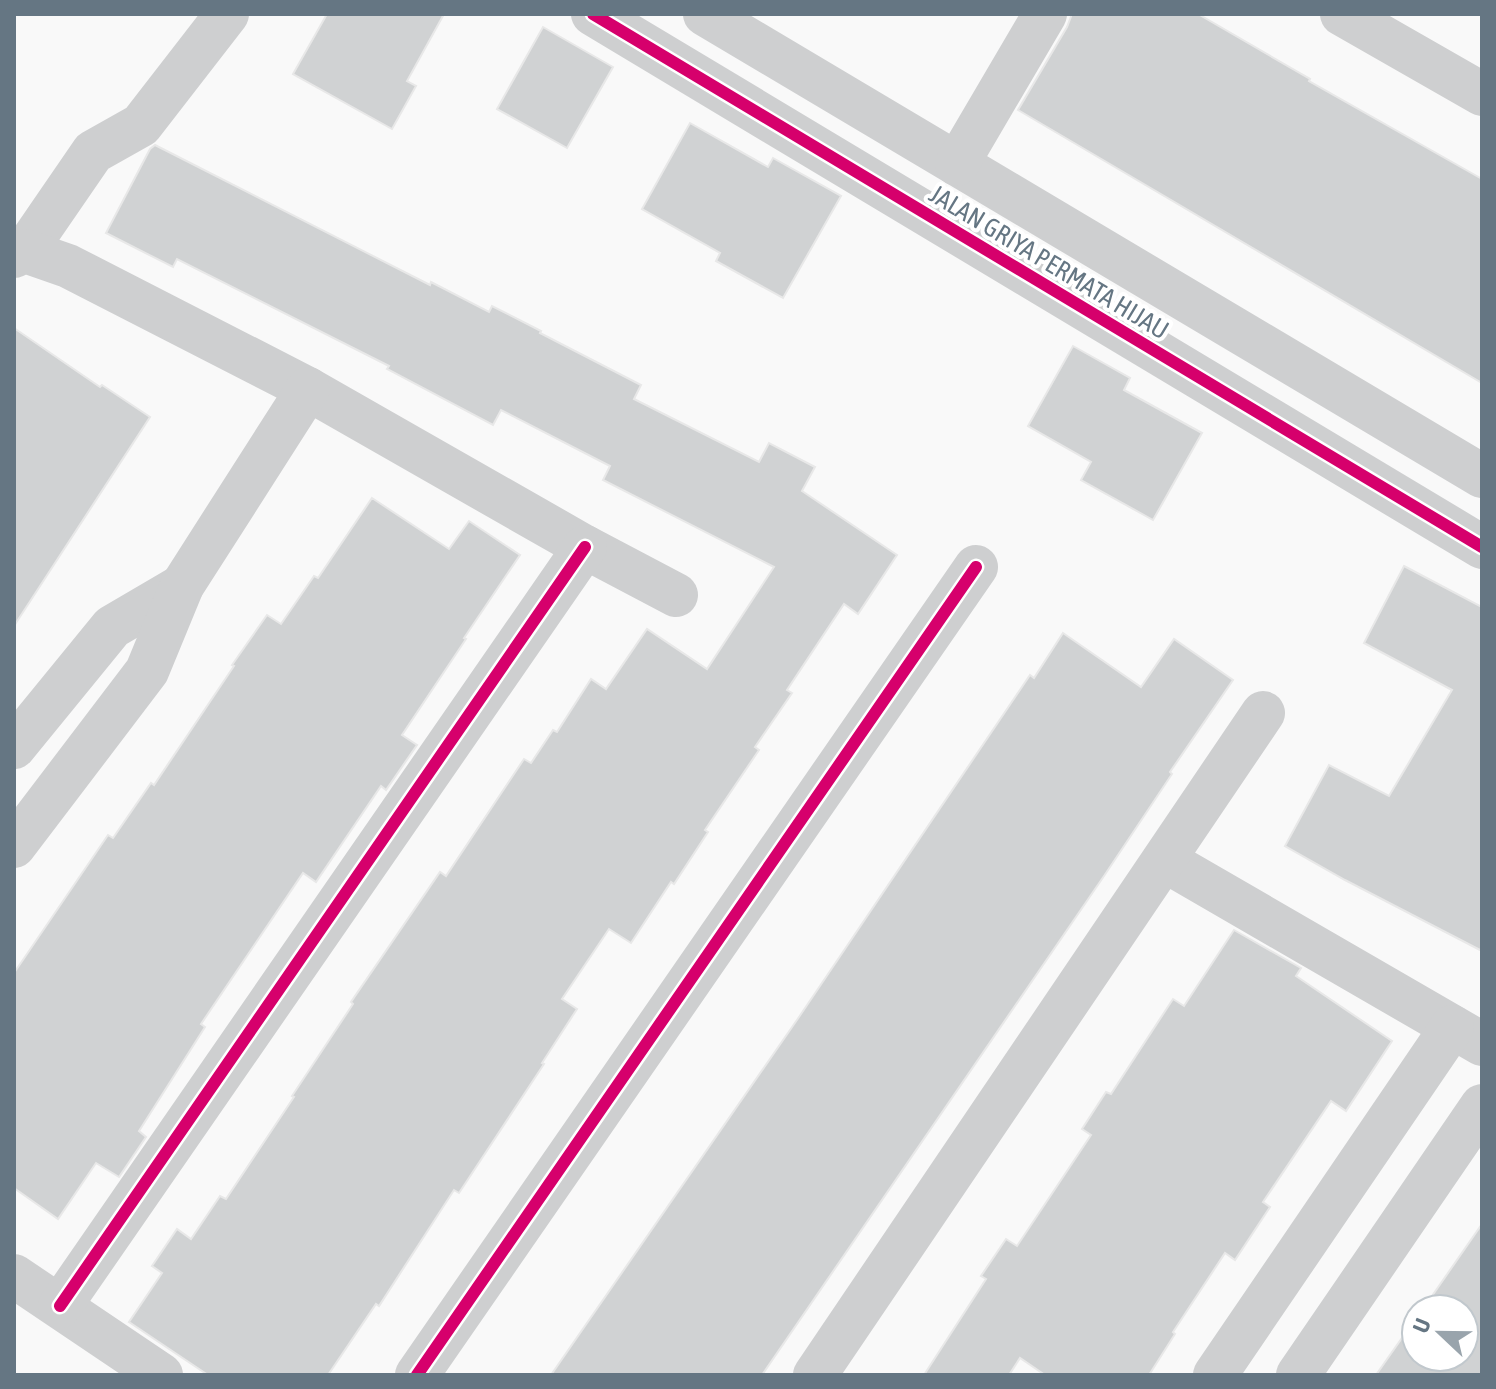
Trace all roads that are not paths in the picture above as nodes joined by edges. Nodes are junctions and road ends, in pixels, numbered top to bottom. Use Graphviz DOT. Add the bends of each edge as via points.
graph roads {
  1 [pos="227,14"];
  2 [pos="593,14"];
  3 [pos="705,14"];
  4 [pos="1045,14"];
  5 [pos="1342,14"];
  6 [pos="1396,27"];
  7 [pos="1482,94"];
  8 [pos="957,164"];
  9 [pos="20,254"];
  10 [pos="308,389"];
  11 [pos="1482,476"];
  12 [pos="585,547"];
  13 [pos="1482,547"];
  14 [pos="976,567"];
  15 [pos="182,586"];
  16 [pos="676,595"];
  17 [pos="1263,713"];
  18 [pos="14,747"];
  19 [pos="14,846"];
  20 [pos="1164,860"];
  21 [pos="1467,1036"];
  22 [pos="1482,1106"];
  23 [pos="14,1276"];
  24 [pos="60,1306"];
  25 [pos="161,1375"];
  26 [pos="417,1375"];
  27 [pos="815,1375"];
  28 [pos="1215,1375"];
  29 [pos="1298,1375"];
  1 -- 9 [label="street" via="141,125 93,152"];
  2 -- 13 [label="street, JALAN GRIYA PERMATA HIJAU"];
  3 -- 8 [label="street, JALAN GRIYA PERMATA HIJAU"];
  4 -- 8 [label="street, JALAN GRIYA PERMATA HIJAU"];
  5 -- 6 [label="street"];
  6 -- 7 [label="street"];
  8 -- 11 [label="street, JALAN GRIYA PERMATA HIJAU"];
  9 -- 10 [label="street" via="68,266"];
  10 -- 12 [label="street"];
  10 -- 15 [label="street"];
  12 -- 16 [label="street"];
  12 -- 24 [label="street"];
  14 -- 26 [label="street"];
  15 -- 18 [label="street" via="112,627"];
  15 -- 19 [label="street" via="147,671"];
  17 -- 20 [label="street"];
  20 -- 21 [label="street"];
  20 -- 27 [label="street"];
  21 -- 28 [label="street"];
  22 -- 29 [label="street"];
  23 -- 24 [label="street"];
  24 -- 25 [label="street"];
}
